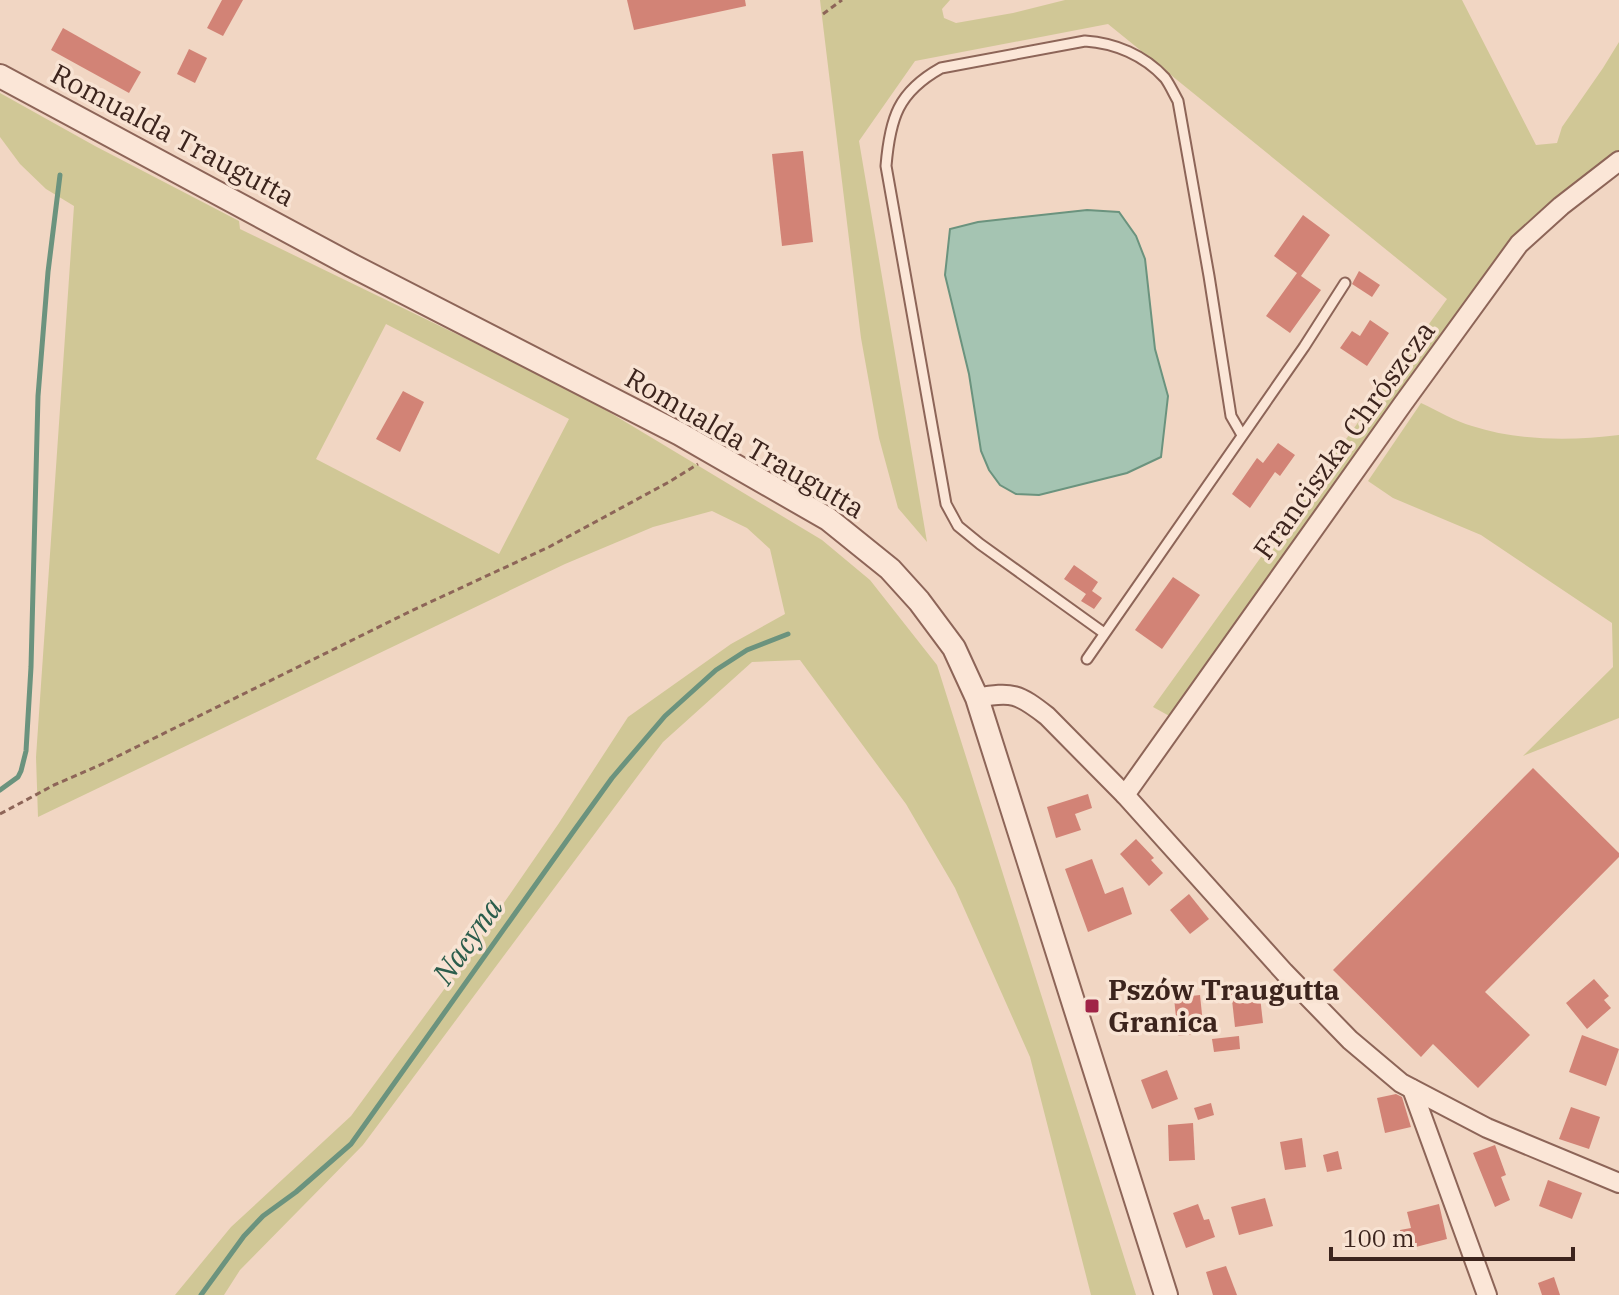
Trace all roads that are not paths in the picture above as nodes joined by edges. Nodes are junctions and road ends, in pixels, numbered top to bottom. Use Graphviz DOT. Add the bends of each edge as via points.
graph roads {
  1 [pos="0,76"];
  2 [pos="1619,161"];
  3 [pos="1345,283"];
  4 [pos="1242,435"];
  5 [pos="1104,633"];
  6 [pos="1087,659"];
  7 [pos="977,698"];
  8 [pos="1125,795"];
  9 [pos="1412,1089"];
  10 [pos="1619,1183"];
  11 [pos="1166,1295"];
  12 [pos="1487,1295"];
  1 -- 7 [label="street, Romualda Traugutta" via="680,434 828,519 890,569 946,634"];
  2 -- 8 [label="street, Franciszka Chrószcza" via="1519,244"];
  3 -- 4 [label="lane"];
  4 -- 5 [label="lane"];
  4 -- 5 [label="lane" via="1231,416 1178,101 1166,79 1128,51 1085,41 941,68 921,79 903,98 892,122 886,166 946,504 958,526 980,544"];
  5 -- 6 [label="lane"];
  7 -- 8 [label="street" via="1012,694 1034,706"];
  7 -- 11 [label="street, Romualda Traugutta"];
  8 -- 9 [label="street" via="1350,1040"];
  9 -- 10 [label="street" via="1487,1128"];
  9 -- 12 [label="street"];
}
